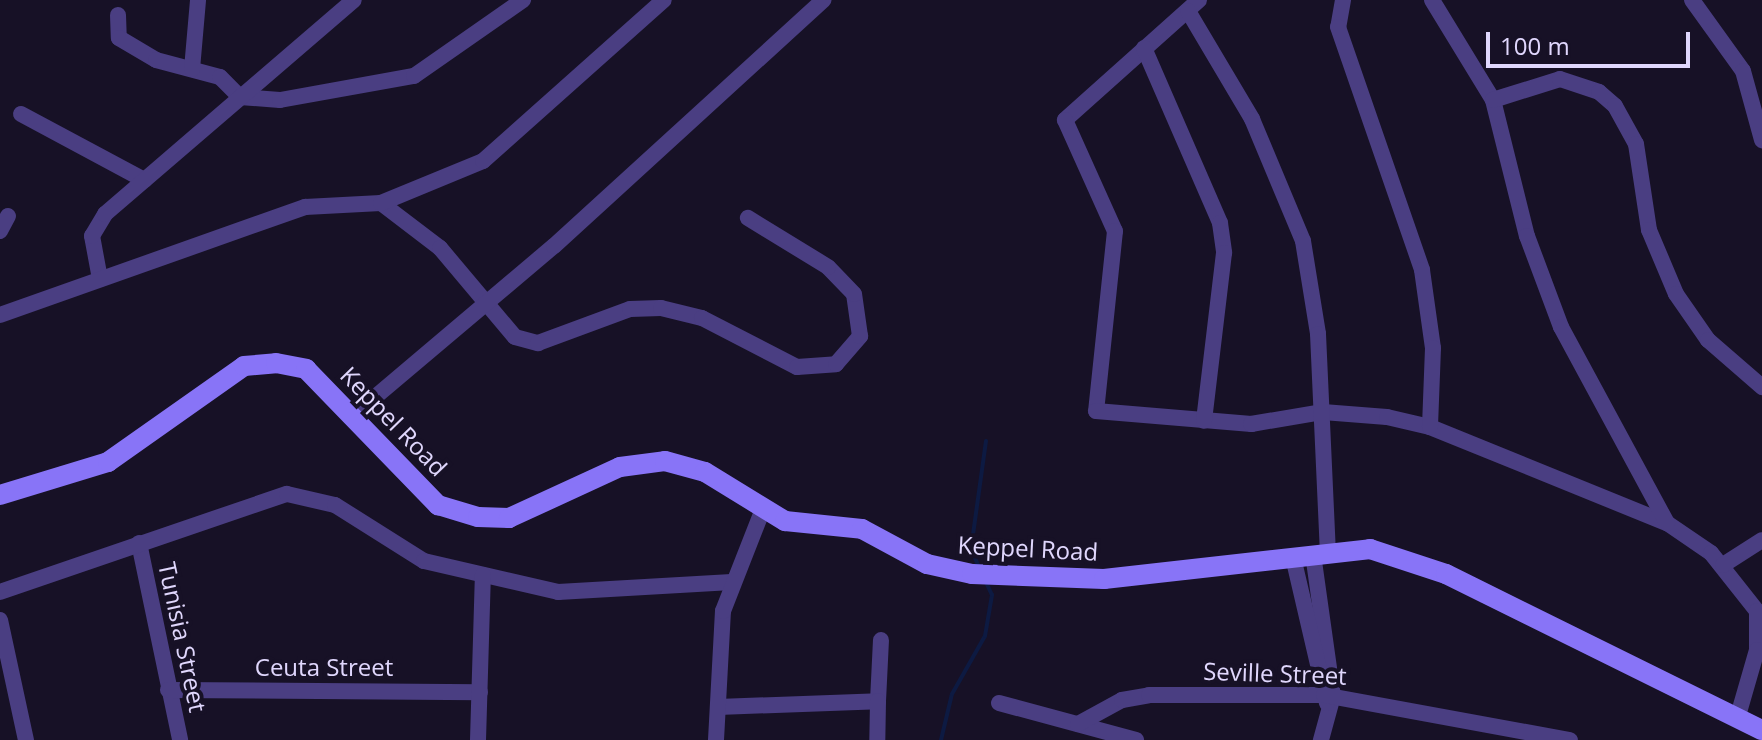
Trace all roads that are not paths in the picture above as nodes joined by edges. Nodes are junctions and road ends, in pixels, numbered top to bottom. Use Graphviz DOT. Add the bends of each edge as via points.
graph roads {
  1 [pos="198,0"];
  2 [pos="354,0"];
  3 [pos="523,0"];
  4 [pos="664,0"];
  5 [pos="823,0"];
  6 [pos="1343,0"];
  7 [pos="1432,0"];
  8 [pos="1692,0"];
  9 [pos="1194,5"];
  10 [pos="118,15"];
  11 [pos="1144,48"];
  12 [pos="192,69"];
  13 [pos="240,97"];
  14 [pos="1493,100"];
  15 [pos="21,114"];
  16 [pos="1762,140"];
  17 [pos="144,180"];
  18 [pos="381,203"];
  19 [pos="748,218"];
  20 [pos="100,279"];
  21 [pos="485,302"];
  22 [pos="0,315"];
  23 [pos="1762,387"];
  24 [pos="1323,412"];
  25 [pos="355,414"];
  26 [pos="1204,421"];
  27 [pos="1430,427"];
  28 [pos="0,495"];
  29 [pos="763,509"];
  30 [pos="1667,523"];
  31 [pos="1762,540"];
  32 [pos="139,543"];
  33 [pos="1311,554"];
  34 [pos="1723,565"];
  35 [pos="483,575"];
  36 [pos="732,582"];
  37 [pos="0,592"];
  38 [pos="0,620"];
  39 [pos="881,640"];
  40 [pos="168,690"];
  41 [pos="480,692"];
  42 [pos="1329,700"];
  43 [pos="878,701"];
  44 [pos="999,703"];
  45 [pos="718,707"];
  46 [pos="1738,716"];
  47 [pos="1078,724"];
  48 [pos="1762,730"];
  49 [pos="26,740"];
  50 [pos="180,740"];
  51 [pos="478,740"];
  52 [pos="716,740"];
  53 [pos="877,740"];
  54 [pos="1136,740"];
  55 [pos="1321,740"];
  56 [pos="1570,740"];
  1 -- 12 [label="street"];
  2 -- 13 [label="street"];
  3 -- 13 [label="street" via="414,76 348,92"];
  4 -- 18 [label="street" via="483,161"];
  5 -- 21 [label="street"];
  6 -- 27 [label="street" via="1338,27 1422,270 1433,348"];
  7 -- 14 [label="street"];
  8 -- 16 [label="street" via="1743,71"];
  9 -- 11 [label="street"];
  9 -- 24 [label="street" via="1252,119 1303,241"];
  10 -- 12 [label="street" via="119,38 156,60"];
  11 -- 26 [label="street" via="1220,223 1224,253"];
  11 -- 26 [label="street" via="1065,120 1115,231 1096,411"];
  12 -- 13 [label="street" via="220,77"];
  13 -- 17 [label="street"];
  14 -- 23 [label="street" via="1560,79 1599,92 1615,106 1636,144 1649,230 1676,294 1708,340"];
  14 -- 30 [label="street" via="1542,281"];
  15 -- 17 [label="street"];
  17 -- 20 [label="street" via="92,236"];
  18 -- 20 [label="street" via="305,207"];
  18 -- 21 [label="street" via="440,248"];
  19 -- 21 [label="street" via="828,267 854,294 860,336 836,364 797,367 702,318 661,308 630,309 538,343 515,337"];
  20 -- 22 [label="street"];
  21 -- 25 [label="street"];
  24 -- 26 [label="street" via="1251,424"];
  24 -- 27 [label="street"];
  24 -- 33 [label="street"];
  25 -- 28 [label="street, Keppel Road" via="306,369 244,366 108,462"];
  25 -- 29 [label="street, Keppel Road" via="438,505 478,517 509,518 620,467 651,461 693,467"];
  27 -- 30 [label="street"];
  29 -- 33 [label="street, Keppel Road" via="801,526 862,529 927,564 994,576 1104,579"];
  29 -- 36 [label="street"];
  30 -- 34 [label="street"];
  31 -- 34 [label="street"];
  32 -- 35 [label="street" via="267,499 315,497 424,561"];
  32 -- 37 [label="street"];
  32 -- 40 [label="street, Tunisia Street"];
  33 -- 42 [label="street"];
  33 -- 46 [label="street, Keppel Road" via="1370,549 1424,564"];
  34 -- 46 [label="street" via="1757,611 1757,650"];
  35 -- 36 [label="street" via="558,592"];
  35 -- 41 [label="street"];
  36 -- 45 [label="street" via="720,637"];
  38 -- 49 [label="street"];
  39 -- 43 [label="street"];
  40 -- 41 [label="street, Ceuta Street"];
  40 -- 50 [label="street, Tunisia Street"];
  41 -- 51 [label="street"];
  42 -- 47 [label="street, Seville Street" via="1149,695 1122,700"];
  42 -- 55 [label="street"];
  42 -- 56 [label="street, Seville Street"];
  43 -- 45 [label="street"];
  43 -- 53 [label="street"];
  44 -- 47 [label="street"];
  45 -- 52 [label="street"];
  46 -- 48 [label="street, Keppel Road"];
  47 -- 54 [label="street"];
}
